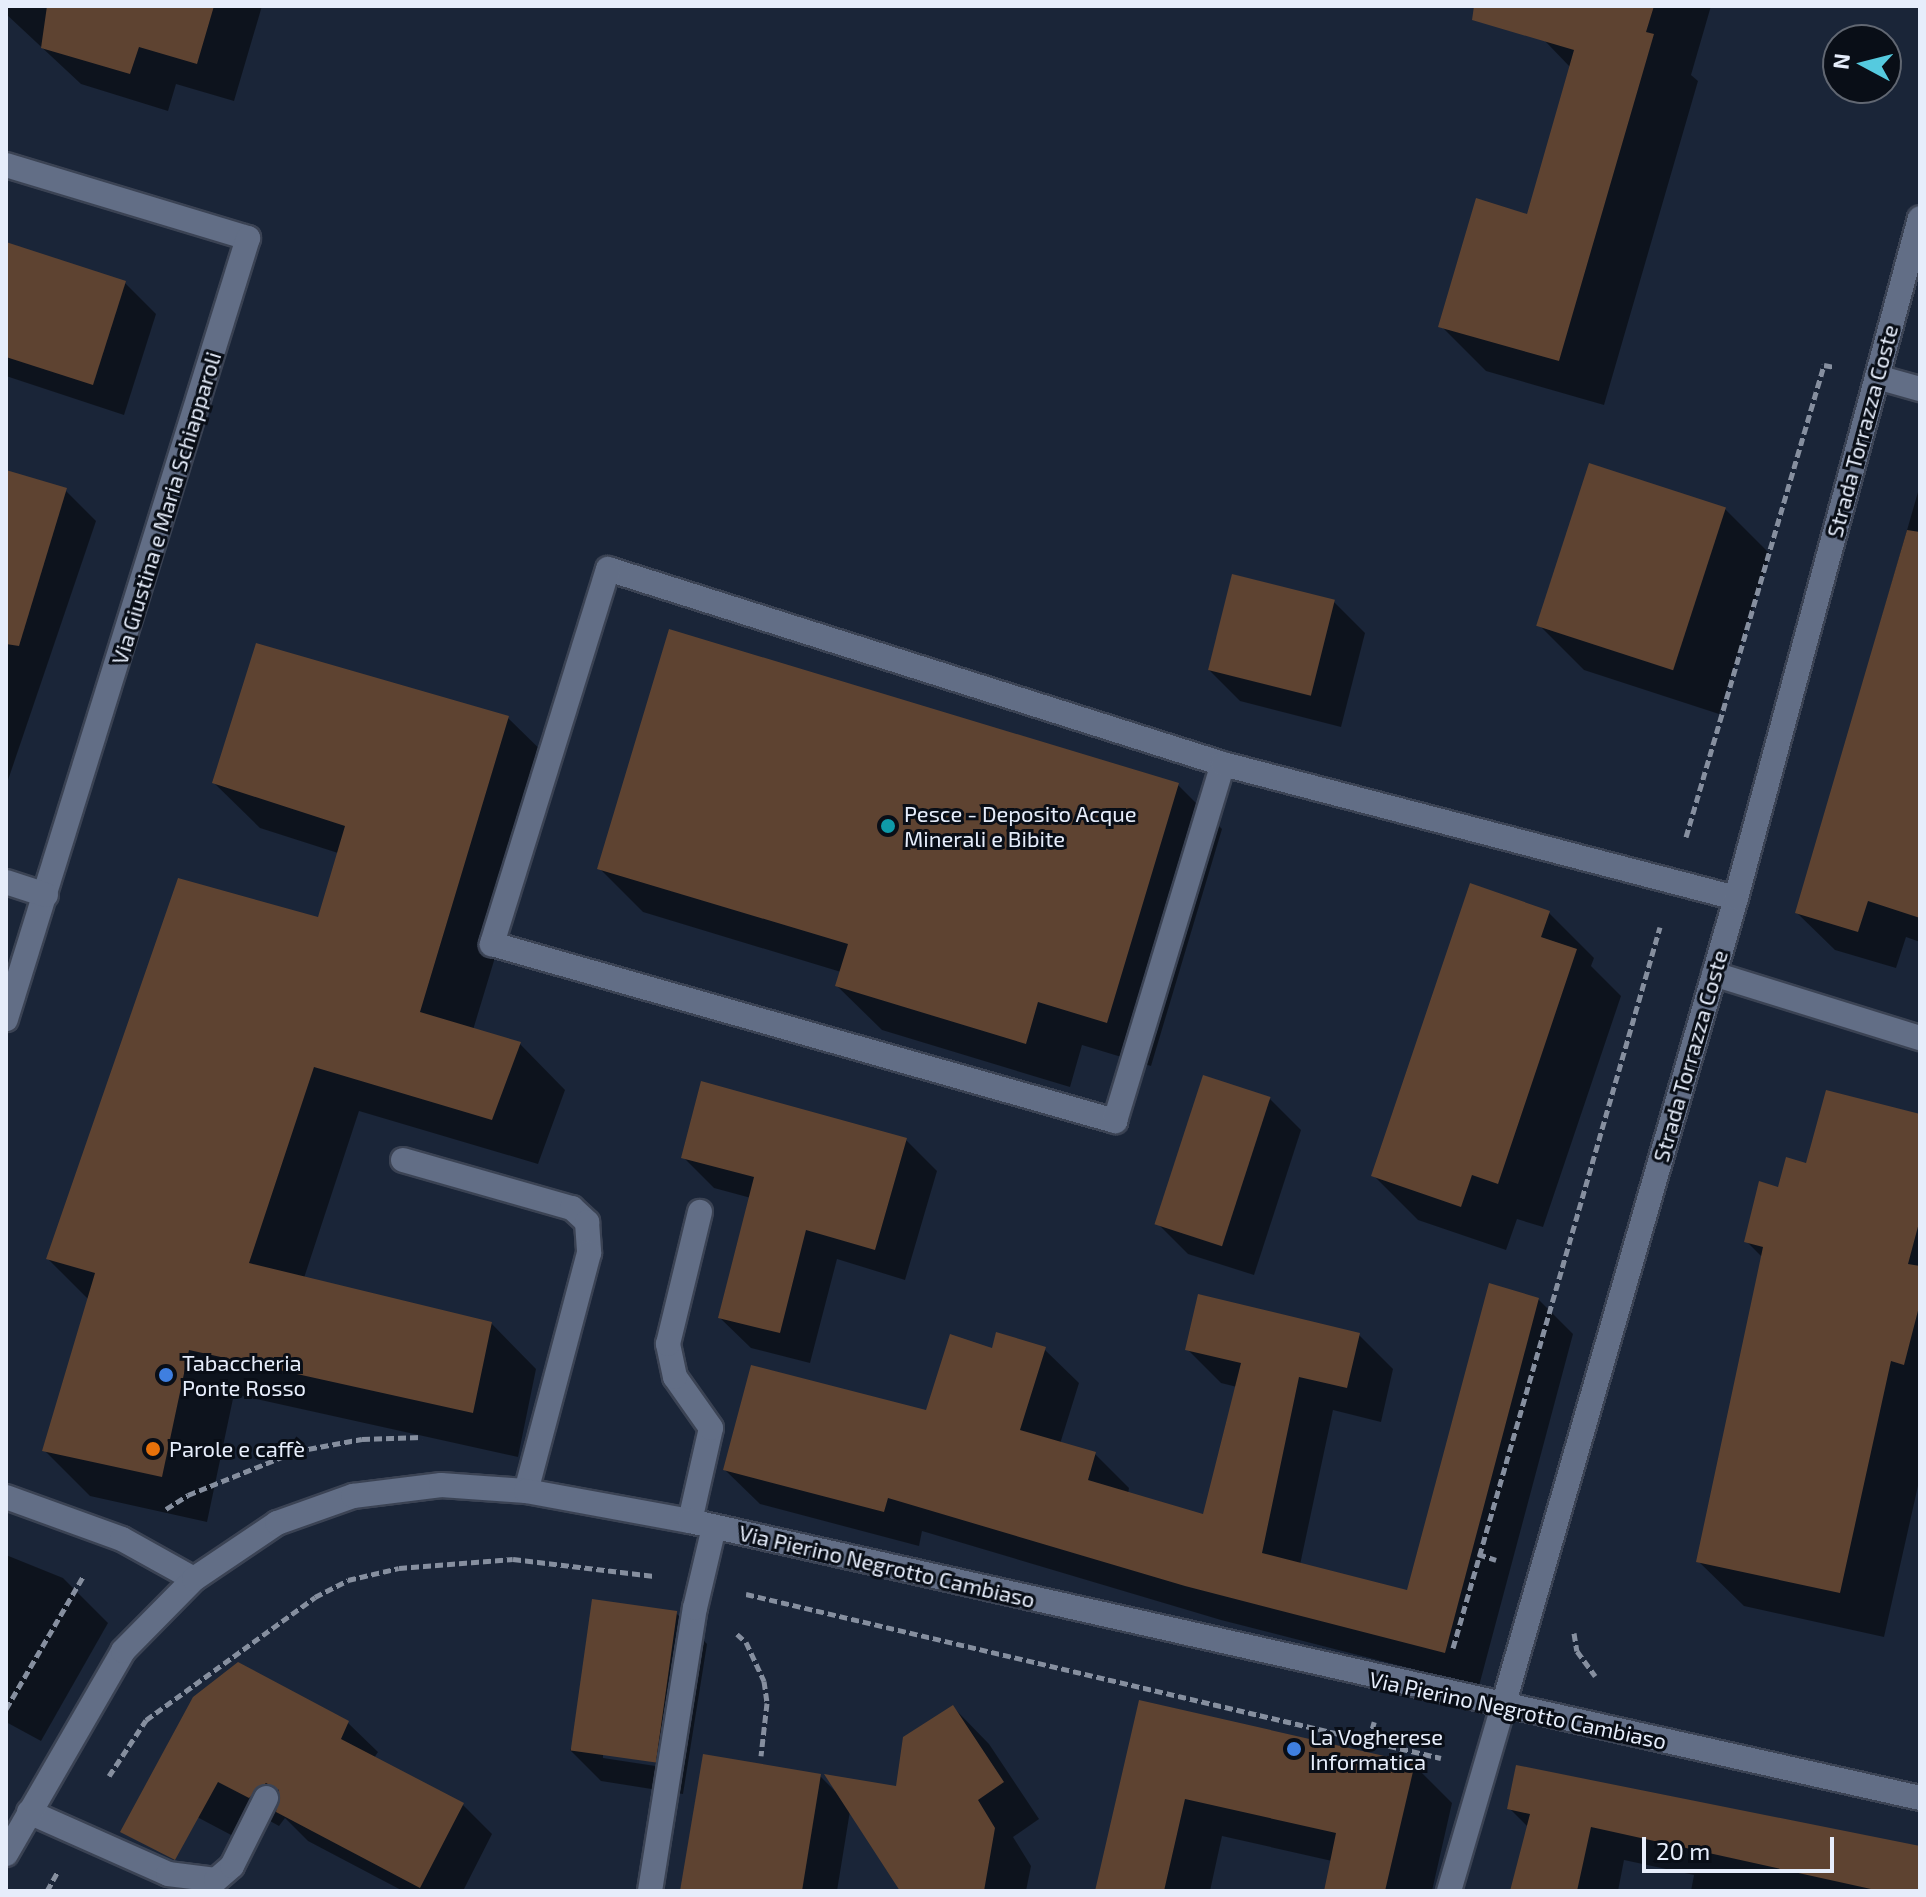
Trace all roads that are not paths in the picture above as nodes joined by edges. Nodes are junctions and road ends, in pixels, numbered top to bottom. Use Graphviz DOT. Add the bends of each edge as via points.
graph roads {
  1 [pos="6,165"];
  2 [pos="1920,218"];
  3 [pos="1877,377"];
  4 [pos="1920,389"];
  5 [pos="1223,764"];
  6 [pos="6,882"];
  7 [pos="46,895"];
  8 [pos="1736,898"];
  9 [pos="1714,974"];
  10 [pos="6,1019"];
  11 [pos="1920,1038"];
  12 [pos="403,1160"];
  13 [pos="700,1212"];
  14 [pos="526,1491"];
  15 [pos="6,1497"];
  16 [pos="690,1521"];
  17 [pos="714,1527"];
  18 [pos="194,1579"];
  19 [pos="1503,1706"];
  20 [pos="266,1798"];
  21 [pos="1920,1798"];
  22 [pos="29,1812"];
  23 [pos="6,1854"];
  24 [pos="650,1891"];
  25 [pos="1449,1891"];
  1 -- 7 [label="street, Via Giustina e Maria Schiapparoli" via="248,238"];
  2 -- 3 [label="street, Strada Torrazza Coste"];
  3 -- 4 [label="street"];
  3 -- 8 [label="street, Strada Torrazza Coste"];
  5 -- 5 [label="street" via="608,569 492,944 1115,1121"];
  5 -- 8 [label="street"];
  6 -- 7 [label="street"];
  7 -- 10 [label="street, Via Giustina e Maria Schiapparoli"];
  8 -- 9 [label="street, Strada Torrazza Coste"];
  9 -- 11 [label="street"];
  9 -- 19 [label="street, Strada Torrazza Coste"];
  12 -- 14 [label="street" via="572,1208 587,1222 589,1253"];
  13 -- 16 [label="street" via="668,1344 675,1377 711,1428"];
  14 -- 16 [label="street, Via Pierino Negrotto Cambiaso"];
  14 -- 18 [label="street, Via Pierino Negrotto Cambiaso" via="441,1485 353,1496 277,1523"];
  15 -- 18 [label="street" via="122,1539"];
  16 -- 17 [label="street, Via Pierino Negrotto Cambiaso"];
  17 -- 19 [label="street, Via Pierino Negrotto Cambiaso"];
  17 -- 24 [label="street" via="695,1608"];
  18 -- 22 [label="street, Via Pierino Negrotto Cambiaso" via="123,1651"];
  19 -- 21 [label="street, Via Pierino Negrotto Cambiaso"];
  19 -- 25 [label="street, Strada Torrazza Coste"];
  20 -- 22 [label="street" via="232,1866 216,1880 168,1874"];
  22 -- 23 [label="street, Via Pierino Negrotto Cambiaso"];
}
